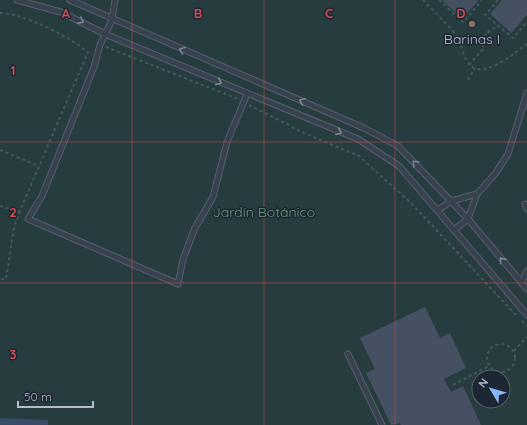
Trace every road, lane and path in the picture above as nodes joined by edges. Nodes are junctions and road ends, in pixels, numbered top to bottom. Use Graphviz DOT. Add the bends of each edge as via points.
graph roads {
  1 [pos="17,0"];
  2 [pos="70,0"];
  3 [pos="115,0"];
  4 [pos="423,0"];
  5 [pos="439,0"];
  6 [pos="482,0"];
  7 [pos="498,0"];
  8 [pos="0,14"];
  9 [pos="112,20"];
  10 [pos="527,22"];
  11 [pos="497,26"];
  12 [pos="105,34"];
  13 [pos="527,44"];
  14 [pos="100,45"];
  15 [pos="469,65"];
  16 [pos="475,68"];
  17 [pos="468,80"];
  18 [pos="527,93"];
  19 [pos="247,94"];
  20 [pos="243,102"];
  21 [pos="0,150"];
  22 [pos="39,166"];
  23 [pos="477,194"];
  24 [pos="450,200"];
  25 [pos="0,206"];
  26 [pos="438,210"];
  27 [pos="20,212"];
  28 [pos="468,218"];
  29 [pos="454,230"];
  30 [pos="527,271"];
  31 [pos="0,279"];
  32 [pos="521,283"];
  33 [pos="527,289"];
  34 [pos="527,315"];
  35 [pos="527,326"];
  36 [pos="527,337"];
  37 [pos="514,351"];
  38 [pos="348,354"];
  39 [pos="489,366"];
  40 [pos="453,385"];
  41 [pos="382,425"];
  1 -- 12 [label="lane, one-way" via="61,12"];
  2 -- 9 [label="lane"];
  3 -- 9 [label="lane"];
  4 -- 15 [label="path" via="458,38"];
  5 -- 6 [label="path" via="463,22"];
  7 -- 11 [label="path" via="485,15"];
  8 -- 22 [label="path" via="23,18 73,40 88,52"];
  9 -- 12 [label="lane"];
  24 -- 9 [label="lane, one-way" via="398,146"];
  10 -- 11 [label="path" via="513,38"];
  11 -- 15 [label="path" via="480,41 484,48"];
  12 -- 14 [label="lane"];
  12 -- 19 [label="lane, one-way"];
  13 -- 16 [label="path" via="491,67 483,70"];
  14 -- 20 [label="path"];
  14 -- 20 [label="lane" via="94,67 42,196 28,219 178,284 183,258 195,228 213,197 227,142"];
  15 -- 16 [label="path"];
  16 -- 17 [label="path"];
  18 -- 23 [label="lane" via="508,154"];
  19 -- 20 [label="lane"];
  19 -- 26 [label="lane, one-way" via="358,139 399,166"];
  20 -- 35 [label="path" via="304,133 359,156 411,203"];
  21 -- 22 [label="path"];
  22 -- 27 [label="path"];
  23 -- 24 [label="lane"];
  23 -- 28 [label="lane"];
  24 -- 26 [label="lane"];
  24 -- 28 [label="lane"];
  25 -- 27 [label="path"];
  26 -- 29 [label="lane"];
  27 -- 31 [label="path" via="14,227 6,279"];
  28 -- 29 [label="lane"];
  32 -- 28 [label="lane, one-way"];
  29 -- 34 [label="lane"];
  30 -- 32 [label="lane"];
  32 -- 33 [label="lane"];
  36 -- 37 [label="path"];
  37 -- 39 [label="path" via="514,363 508,371 498,372"];
  37 -- 39 [label="path" via="504,344 494,346 487,356"];
  38 -- 41 [label="lane"];
  39 -- 40 [label="path"];
}
